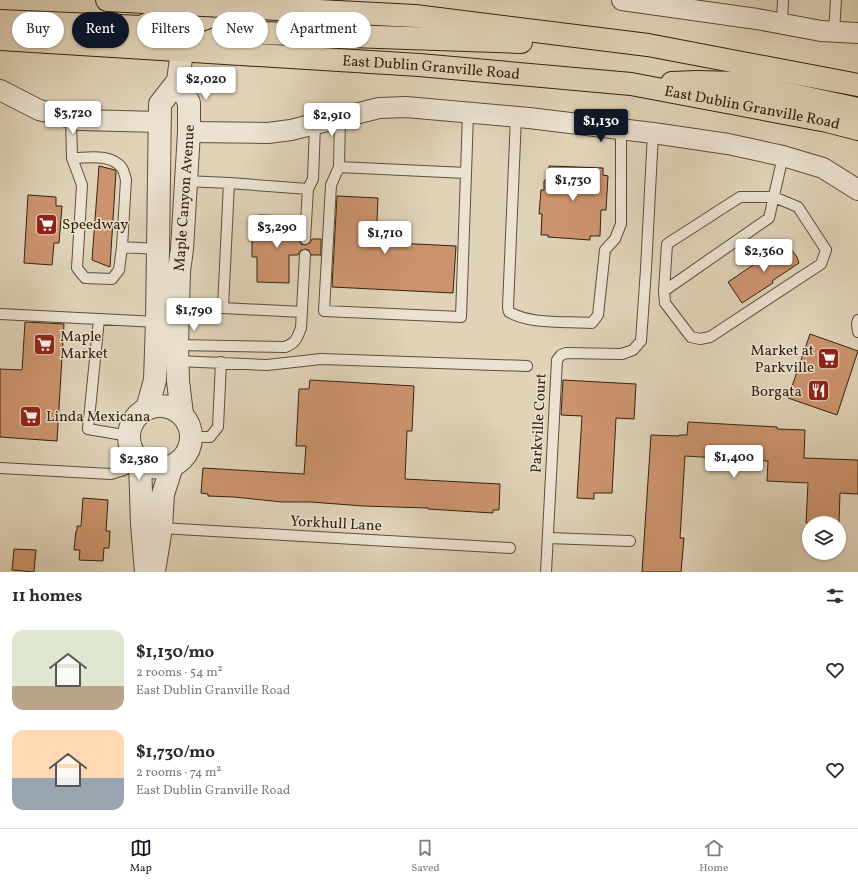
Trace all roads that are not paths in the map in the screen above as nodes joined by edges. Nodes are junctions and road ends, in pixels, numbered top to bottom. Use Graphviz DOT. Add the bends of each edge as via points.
graph roads {
  1 [pos="107,0"];
  2 [pos="622,0"];
  3 [pos="783,0"];
  4 [pos="836,0"];
  5 [pos="185,2"];
  6 [pos="0,21"];
  7 [pos="782,23"];
  8 [pos="834,32"];
  9 [pos="858,32"];
  10 [pos="0,39"];
  11 [pos="648,45"];
  12 [pos="182,51"];
  13 [pos="178,81"];
  14 [pos="631,84"];
  15 [pos="858,85"];
  16 [pos="0,90"];
  17 [pos="858,109"];
  18 [pos="468,113"];
  19 [pos="516,117"];
  20 [pos="71,118"];
  21 [pos="340,118"];
  22 [pos="160,122"];
  23 [pos="315,125"];
  24 [pos="620,129"];
  25 [pos="858,130"];
  26 [pos="189,132"];
  27 [pos="653,133"];
  28 [pos="783,156"];
  29 [pos="72,158"];
  30 [pos="339,167"];
  31 [pos="466,173"];
  32 [pos="185,181"];
  33 [pos="229,183"];
  34 [pos="308,189"];
  35 [pos="858,190"];
  36 [pos="774,197"];
  37 [pos="305,239"];
  38 [pos="122,247"];
  39 [pos="158,249"];
  40 [pos="304,255"];
  41 [pos="664,291"];
  42 [pos="178,307"];
  43 [pos="223,308"];
  44 [pos="302,312"];
  45 [pos="0,314"];
  46 [pos="98,319"];
  47 [pos="858,320"];
  48 [pos="157,322"];
  49 [pos="858,332"];
  50 [pos="177,353"];
  51 [pos="221,362"];
  52 [pos="527,366"];
  53 [pos="147,409"];
  54 [pos="182,414"];
  55 [pos="129,436"];
  56 [pos="192,437"];
  57 [pos="138,459"];
  58 [pos="172,466"];
  59 [pos="0,468"];
  60 [pos="161,528"];
  61 [pos="548,538"];
  62 [pos="630,541"];
  63 [pos="510,548"];
  64 [pos="146,572"];
  65 [pos="154,572"];
  66 [pos="546,572"];
  1 -- 5 [label="main road"];
  2 -- 7 [label="street"];
  3 -- 7 [label="lane"];
  4 -- 8 [label="lane"];
  5 -- 6 [label="main road" via="142,27"];
  5 -- 11 [label="main road" via="415,16"];
  5 -- 12 [label="street"];
  7 -- 8 [label="street"];
  8 -- 9 [label="street"];
  10 -- 12 [label="main road, East Dublin Granville Road"];
  11 -- 12 [label="main road" via="235,32"];
  11 -- 15 [label="main road"];
  12 -- 13 [label="street"];
  12 -- 14 [label="main road, East Dublin Granville Road" via="419,65"];
  13 -- 22 [label="street, Maple Canyon Avenue" via="160,104"];
  13 -- 26 [label="street, Maple Canyon Avenue" via="189,103"];
  14 -- 17 [label="main road" via="738,84"];
  14 -- 25 [label="main road, East Dublin Granville Road" via="827,121"];
  16 -- 20 [label="street" via="39,110"];
  18 -- 19 [label="street"];
  18 -- 21 [label="street" via="406,107 379,108"];
  18 -- 31 [label="lane"];
  19 -- 24 [label="street"];
  19 -- 24 [label="lane" via="508,307 509,312 519,318 592,322 598,315 606,250 615,239 621,224"];
  20 -- 22 [label="street"];
  20 -- 29 [label="lane"];
  21 -- 23 [label="street"];
  21 -- 30 [label="lane"];
  22 -- 39 [label="street, Maple Canyon Avenue"];
  23 -- 26 [label="street" via="268,132"];
  23 -- 34 [label="lane" via="313,179"];
  24 -- 27 [label="street"];
  26 -- 32 [label="street, Maple Canyon Avenue"];
  27 -- 28 [label="street" via="728,144"];
  27 -- 61 [label="lane, Parkville Court" via="641,341 633,350 622,354 566,352 557,360"];
  28 -- 35 [label="street" via="823,168"];
  28 -- 36 [label="lane"];
  29 -- 38 [label="lane" via="102,157 116,162 123,169 126,180"];
  29 -- 38 [label="lane" via="82,185 77,268 85,278 112,279 119,270"];
  30 -- 31 [label="lane"];
  30 -- 31 [label="lane" via="331,186 324,311 461,317"];
  32 -- 33 [label="lane"];
  32 -- 42 [label="street, Maple Canyon Avenue"];
  33 -- 34 [label="lane"];
  33 -- 43 [label="lane"];
  34 -- 37 [label="lane"];
  36 -- 41 [label="lane" via="768,218"];
  36 -- 41 [label="lane" via="740,197 667,244"];
  36 -- 41 [label="lane" via="798,207 826,250 822,264 710,337 700,339 691,337 665,303"];
  38 -- 39 [label="lane"];
  39 -- 48 [label="street, Maple Canyon Avenue"];
  40 -- 44 [label="lane"];
  42 -- 43 [label="lane"];
  42 -- 50 [label="street, Maple Canyon Avenue"];
  43 -- 44 [label="lane"];
  44 -- 50 [label="lane" via="301,328 297,338 285,347"];
  45 -- 46 [label="lane"];
  46 -- 48 [label="lane"];
  46 -- 55 [label="lane" via="88,429"];
  47 -- 49 [label="lane"];
  48 -- 53 [label="street, Maple Canyon Avenue" via="155,380"];
  50 -- 51 [label="lane"];
  50 -- 54 [label="street, Maple Canyon Avenue"];
  51 -- 52 [label="lane" via="267,365 321,359"];
  51 -- 56 [label="lane" via="218,427 210,437"];
  53 -- 54 [label="street" via="165,406"];
  53 -- 55 [label="street" via="134,420"];
  54 -- 56 [label="street" via="191,428"];
  55 -- 57 [label="street" via="132,451"];
  56 -- 58 [label="street" via="186,455"];
  57 -- 58 [label="street" via="154,468"];
  57 -- 59 [label="lane" via="124,470 111,474"];
  57 -- 64 [label="street"];
  58 -- 60 [label="street" via="163,494"];
  60 -- 63 [label="lane, Yorkhull Lane"];
  60 -- 65 [label="street"];
  61 -- 62 [label="lane"];
  61 -- 66 [label="lane, Parkville Court"];
}
